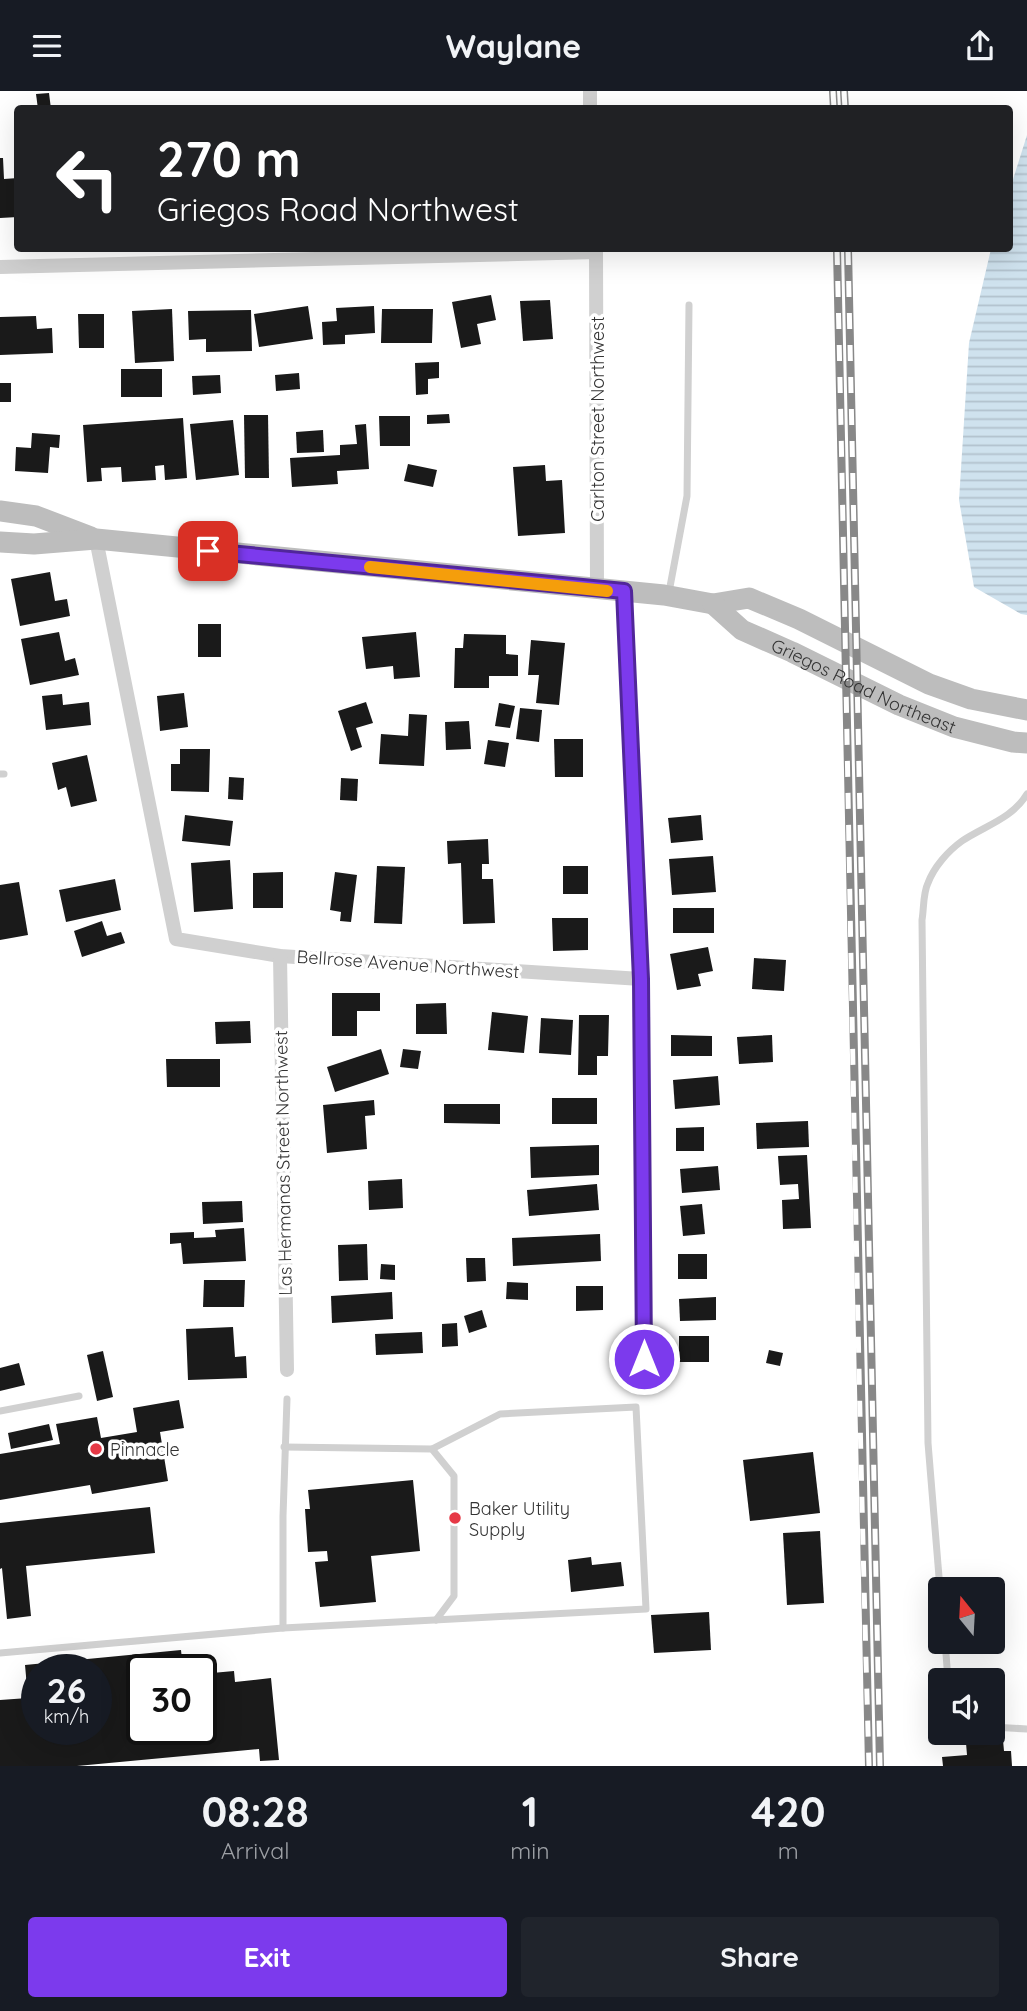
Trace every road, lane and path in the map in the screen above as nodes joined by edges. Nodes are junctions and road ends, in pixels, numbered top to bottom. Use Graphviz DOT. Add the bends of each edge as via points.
graph roads {
  1 [pos="526,252"];
  2 [pos="596,252"];
  3 [pos="0,267"];
  4 [pos="689,305"];
  5 [pos="0,511"];
  6 [pos="96,540"];
  7 [pos="0,542"];
  8 [pos="597,590"];
  9 [pos="624,591"];
  10 [pos="668,596"];
  11 [pos="713,604"];
  12 [pos="1027,710"];
  13 [pos="1027,743"];
  14 [pos="1027,795"];
  15 [pos="280,956"];
  16 [pos="641,979"];
  17 [pos="644,1359"];
  18 [pos="287,1370"];
  19 [pos="79,1396"];
  20 [pos="287,1399"];
  21 [pos="0,1411"];
  22 [pos="284,1447"];
  23 [pos="432,1449"];
  24 [pos="939,1577"];
  25 [pos="436,1620"];
  26 [pos="283,1628"];
  27 [pos="0,1653"];
  28 [pos="1005,1728"];
  29 [pos="1027,1729"];
  1 -- 3 [label="street"];
  2 -- 8 [label="street, Carlton Street Northwest"];
  4 -- 10 [label="lane" via="687,496"];
  5 -- 6 [label="main road" via="36,516"];
  6 -- 7 [label="main road"];
  6 -- 8 [label="main road"];
  6 -- 15 [label="street, Bellrose Avenue Northwest" via="176,939"];
  8 -- 9 [label="main road"];
  9 -- 10 [label="main road"];
  9 -- 16 [label="street"];
  10 -- 11 [label="main road"];
  11 -- 12 [label="main road, Griegos Road Northeast" via="749,598 929,684 971,699"];
  11 -- 13 [label="main road, Griegos Road Northeast" via="742,630 899,705 954,727"];
  14 -- 24 [label="lane" via="940,862 927,884 922,920 928,1443"];
  15 -- 16 [label="street, Bellrose Avenue Northwest"];
  15 -- 18 [label="street, Las Hermanas Street Northwest"];
  16 -- 17 [label="street"];
  19 -- 21 [label="lane"];
  20 -- 22 [label="lane"];
  22 -- 23 [label="lane"];
  22 -- 26 [label="lane"];
  23 -- 25 [label="lane" via="454,1476 454,1597"];
  23 -- 25 [label="lane" via="500,1414 636,1407 646,1609"];
  25 -- 26 [label="lane"];
  26 -- 27 [label="lane"];
  28 -- 29 [label="lane"];
}
